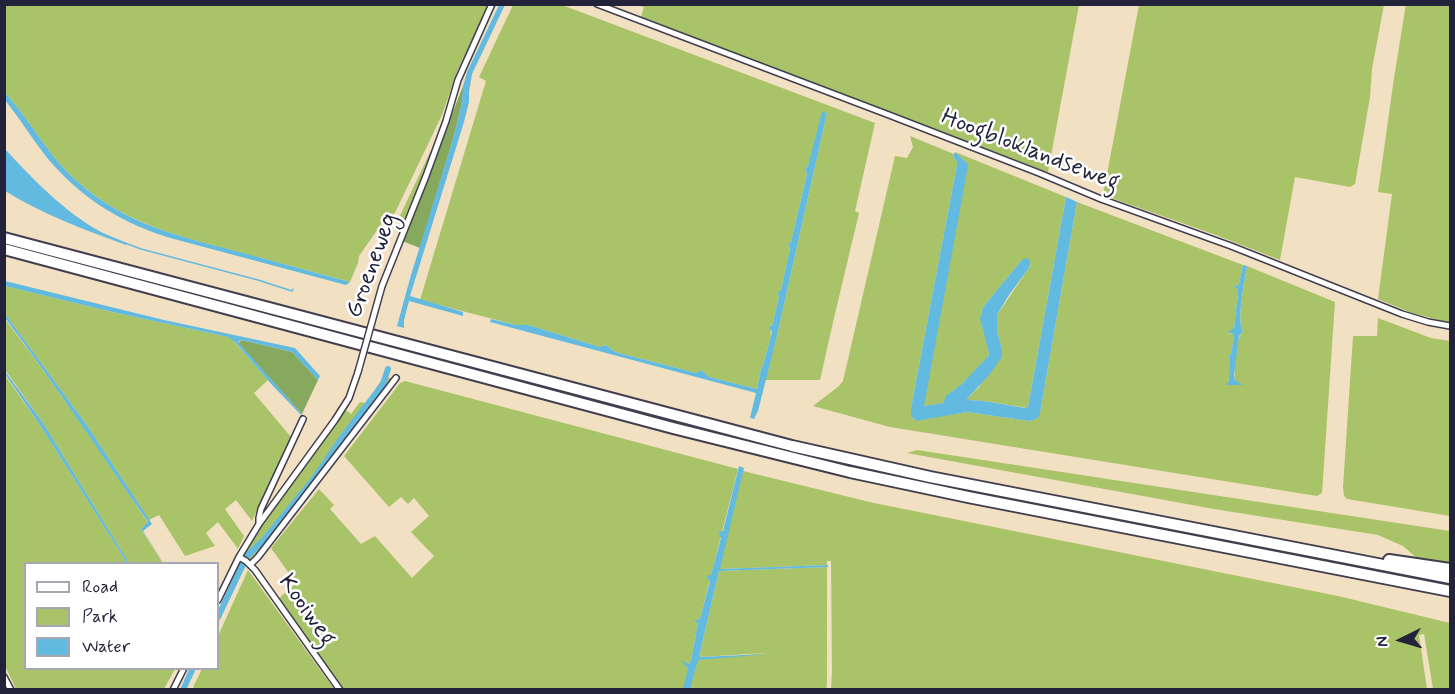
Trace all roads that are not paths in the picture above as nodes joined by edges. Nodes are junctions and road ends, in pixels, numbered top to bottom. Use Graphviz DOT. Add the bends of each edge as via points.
graph roads {
  1 [pos="492,4"];
  2 [pos="597,4"];
  3 [pos="4,238"];
  4 [pos="4,249"];
  5 [pos="1450,326"];
  6 [pos="396,378"];
  7 [pos="303,419"];
  8 [pos="259,524"];
  9 [pos="1276,544"];
  10 [pos="244,560"];
  11 [pos="1450,569"];
  12 [pos="1450,578"];
  13 [pos="1400,581"];
  14 [pos="1450,591"];
  15 [pos="1450,597"];
  16 [pos="219,598"];
  17 [pos="183,670"];
  18 [pos="4,677"];
  19 [pos="11,690"];
  20 [pos="173,690"];
  21 [pos="340,690"];
  1 -- 8 [label="street, Groeneweg, bridge" via="458,81 381,286 349,398"];
  2 -- 5 [label="street, Hoogbloklandseweg" via="1402,314"];
  3 -- 9 [label="highway" via="781,444"];
  4 -- 13 [label="highway" via="850,472"];
  6 -- 10 [label="street, Groeneweg" via="258,557"];
  7 -- 8 [label="street, Groeneweg" via="261,509"];
  8 -- 10 [label="street, Groeneweg"];
  9 -- 11 [label="highway"];
  9 -- 12 [label="highway"];
  10 -- 16 [label="street, Groeneweg"];
  10 -- 21 [label="street, Kooiweg"];
  13 -- 14 [label="highway"];
  13 -- 15 [label="highway"];
  17 -- 20 [label="street"];
  18 -- 19 [label="street"];
}
